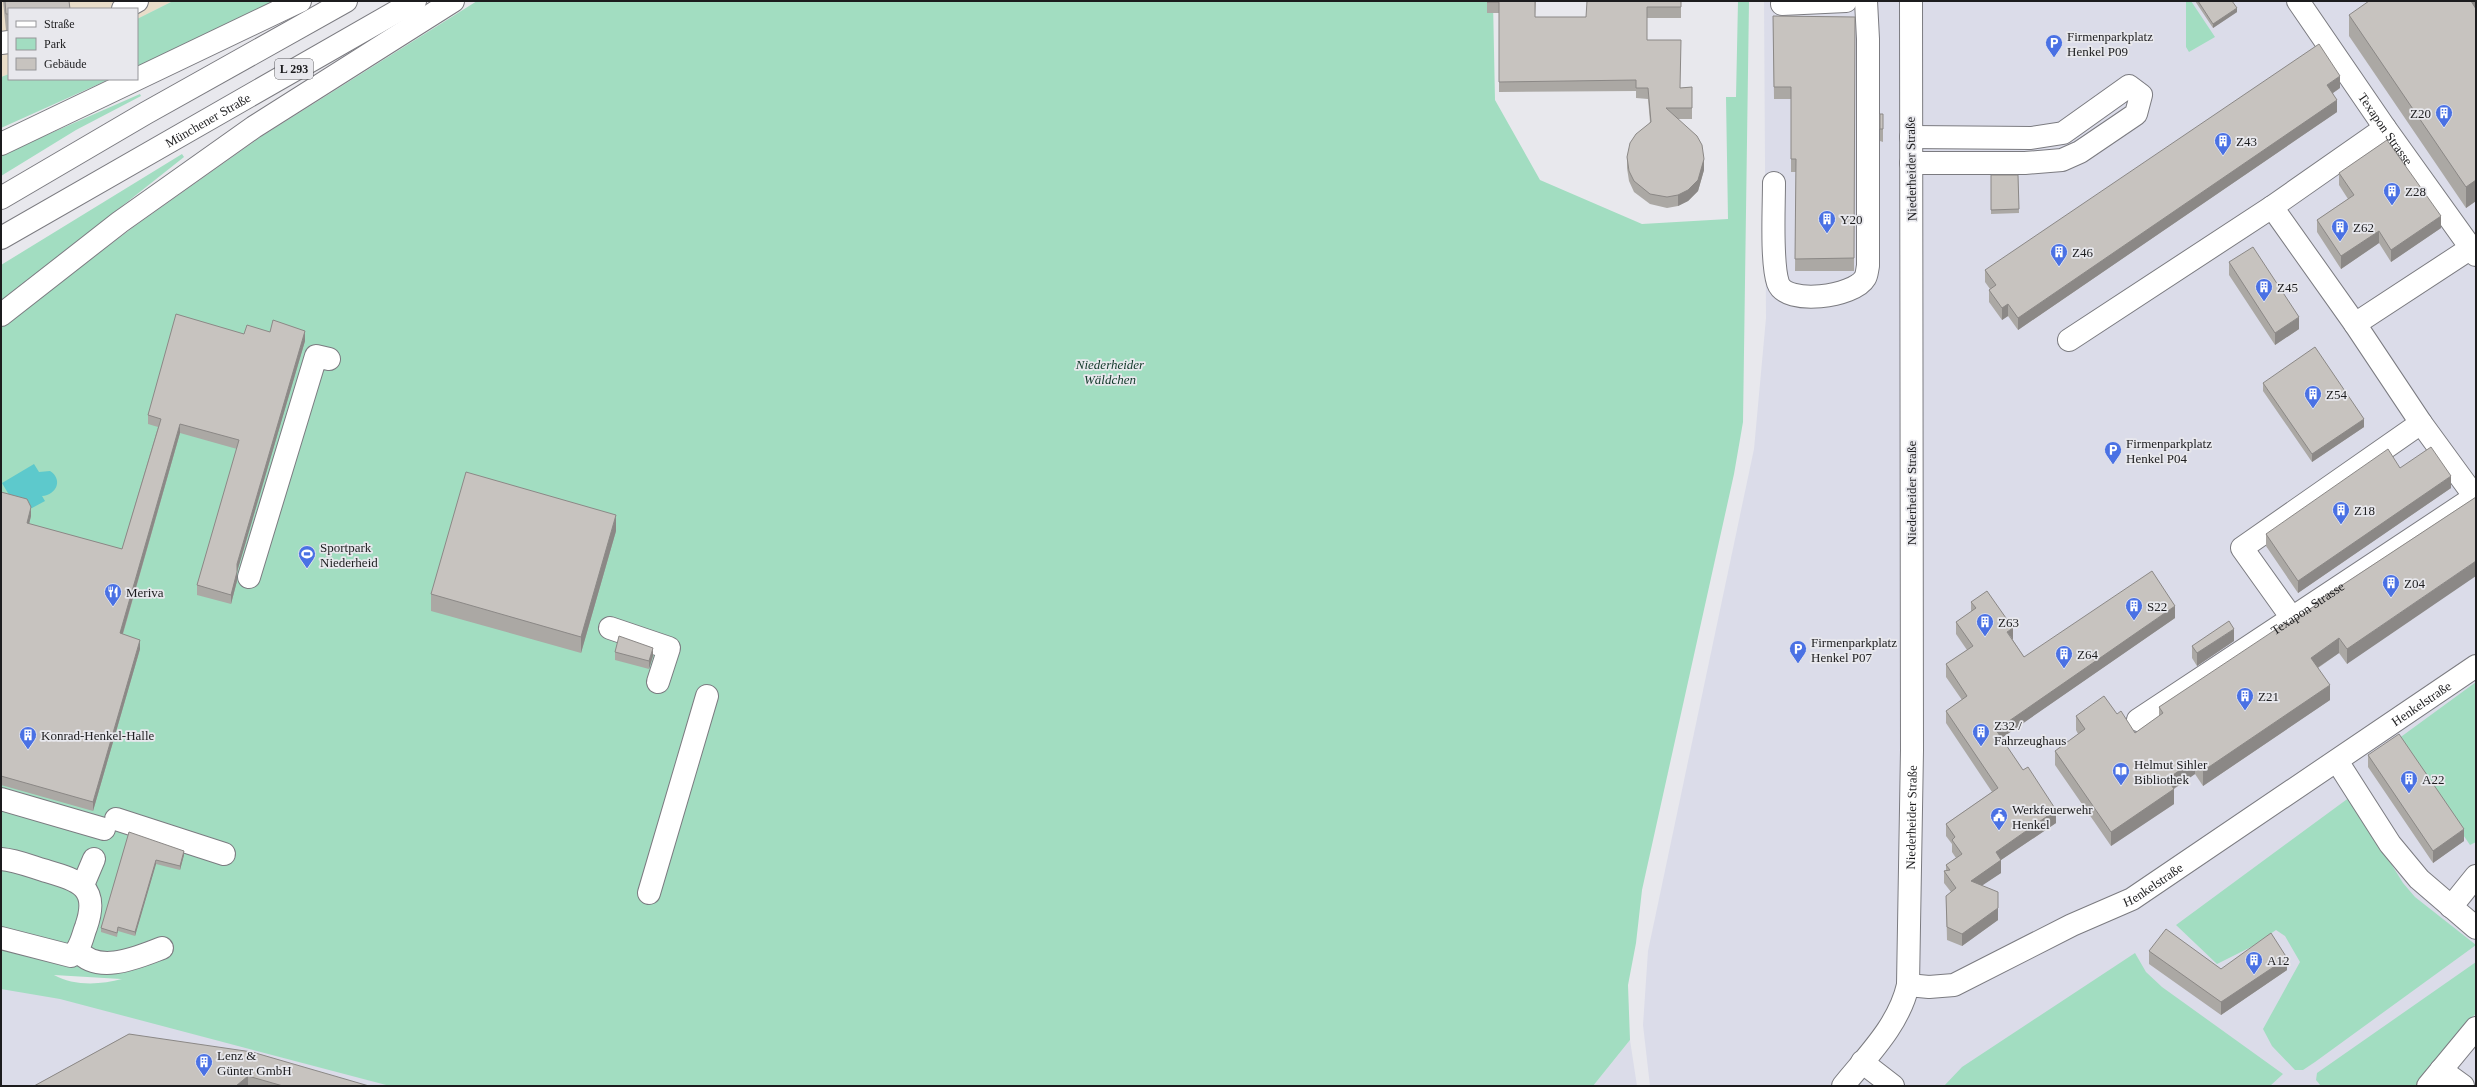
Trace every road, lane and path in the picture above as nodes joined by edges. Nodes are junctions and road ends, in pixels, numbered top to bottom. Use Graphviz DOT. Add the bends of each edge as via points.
graph roads {
  1 [pos="137,1"];
  2 [pos="300,1"];
  3 [pos="346,1"];
  4 [pos="415,1"];
  5 [pos="453,1"];
  6 [pos="1846,1"];
  7 [pos="1866,1"];
  8 [pos="1911,1"];
  9 [pos="2298,1"];
  10 [pos="1782,4"];
  11 [pos="124,8"];
  12 [pos="138,78"];
  13 [pos="135,80"];
  14 [pos="2385,128"];
  15 [pos="1911,136"];
  16 [pos="1,144"];
  17 [pos="1911,164"];
  18 [pos="1774,182"];
  19 [pos="1,198"];
  20 [pos="2272,207"];
  21 [pos="1,238"];
  22 [pos="2474,251"];
  23 [pos="1,315"];
  24 [pos="2355,324"];
  25 [pos="2069,340"];
  26 [pos="329,359"];
  27 [pos="2421,422"];
  28 [pos="2475,496"];
  29 [pos="249,577"];
  30 [pos="2292,618"];
  31 [pos="610,628"];
  32 [pos="2476,666"];
  33 [pos="658,682"];
  34 [pos="707,696"];
  35 [pos="2138,720"];
  36 [pos="2337,761"];
  37 [pos="1,799"];
  38 [pos="224,854"];
  39 [pos="1,859"];
  40 [pos="94,859"];
  41 [pos="2476,876"];
  42 [pos="83,885"];
  43 [pos="649,893"];
  44 [pos="2451,907"];
  45 [pos="2476,928"];
  46 [pos="1,938"];
  47 [pos="162,948"];
  48 [pos="78,951"];
  49 [pos="1908,985"];
  50 [pos="2476,1028"];
  51 [pos="1862,1062"];
  52 [pos="2441,1070"];
  53 [pos="1843,1086"];
  54 [pos="1893,1086"];
  55 [pos="2428,1086"];
  56 [pos="2463,1086"];
  1 -- 11 [label="main road"];
  2 -- 12 [label="main road"];
  3 -- 19 [label="main road, L 293"];
  4 -- 21 [label="main road, Münchener Straße / L 293"];
  5 -- 23 [label="main road" via="254,127 120,222"];
  6 -- 10 [label="main road"];
  7 -- 18 [label="main road" via="1868,266 1865,278 1854,289 1835,296 1793,295 1778,284"];
  8 -- 15 [label="main road, Niederheider Straße"];
  9 -- 14 [label="main road, Texapon Strasse"];
  13 -- 16 [label="main road"];
  14 -- 20 [label="main road"];
  14 -- 22 [label="main road, Texapon Strasse"];
  15 -- 17 [label="main road, Niederheider Straße"];
  15 -- 17 [label="main road" via="2031,138 2063,133 2130,86 2141,96 2136,114 2080,152 2062,160 2025,163"];
  17 -- 49 [label="main road, Niederheider Straße" via="1912,750"];
  20 -- 24 [label="main road"];
  20 -- 25 [label="main road"];
  22 -- 24 [label="main road"];
  24 -- 27 [label="main road"];
  26 -- 29 [label="main road" via="316,356"];
  27 -- 28 [label="main road"];
  27 -- 30 [label="main road" via="2242,548"];
  28 -- 30 [label="main road, Texapon Strasse"];
  30 -- 35 [label="main road, Texapon Strasse"];
  31 -- 33 [label="main road" via="669,648"];
  32 -- 36 [label="main road, Henkelstraße"];
  34 -- 43 [label="main road"];
  36 -- 44 [label="main road" via="2390,844 2419,879"];
  36 -- 49 [label="main road, Henkelstraße" via="2132,899 2072,925 1954,985"];
  37 -- 38 [label="main road"];
  39 -- 42 [label="main road" via="72,879"];
  40 -- 42 [label="main road"];
  41 -- 44 [label="main road"];
  42 -- 48 [label="main road" via="90,899 91,914"];
  44 -- 45 [label="main road"];
  46 -- 48 [label="main road" via="68,956"];
  47 -- 48 [label="main road" via="131,959 102,963 85,959"];
  49 -- 51 [label="main road" via="1900,1012"];
  50 -- 52 [label="main road"];
  51 -- 53 [label="main road"];
  51 -- 54 [label="main road"];
  52 -- 55 [label="main road"];
  52 -- 56 [label="main road"];
}
